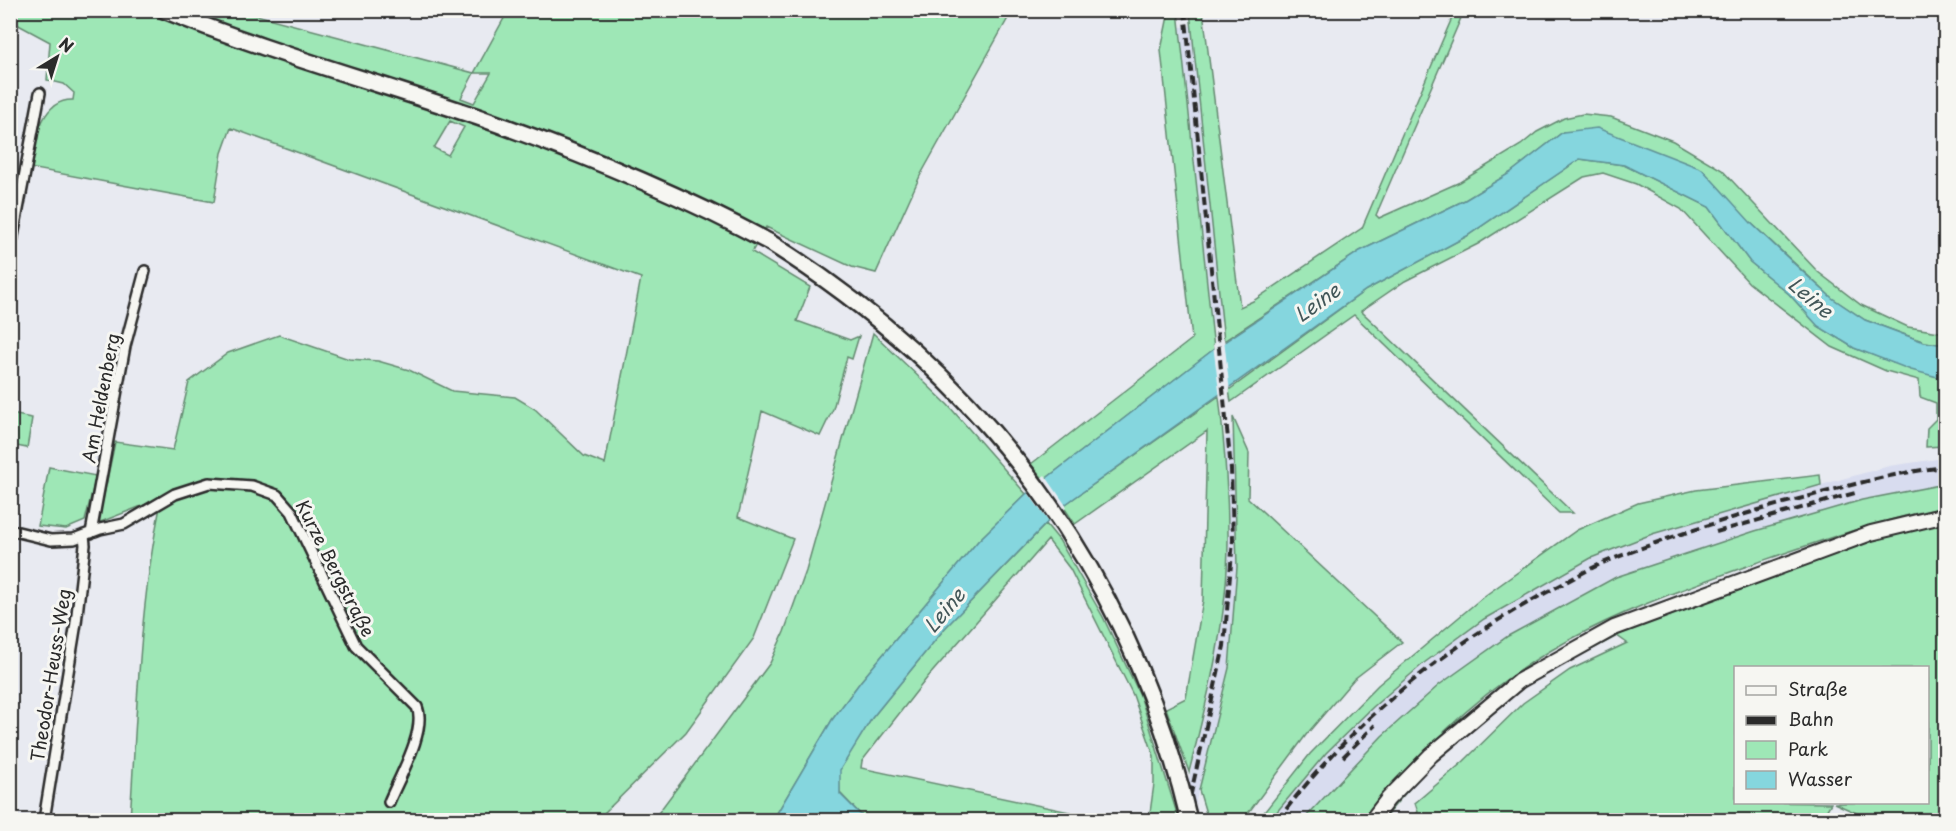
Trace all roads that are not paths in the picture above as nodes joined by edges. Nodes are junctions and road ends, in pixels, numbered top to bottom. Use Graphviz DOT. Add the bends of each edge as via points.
graph roads {
  1 [pos="164,10"];
  2 [pos="40,93"];
  3 [pos="10,252"];
  4 [pos="145,271"];
  5 [pos="1946,515"];
  6 [pos="10,530"];
  7 [pos="88,534"];
  8 [pos="389,802"];
  9 [pos="44,820"];
  10 [pos="1189,820"];
  11 [pos="1372,820"];
  1 -- 10 [label="main road, bridge" via="479,117 625,172 769,242 836,286 905,341 982,418 1032,479 1086,559 1130,645 1165,734"];
  2 -- 3 [label="street"];
  4 -- 7 [label="street, Am Heldenberg" via="125,346"];
  5 -- 11 [label="street" via="1871,533 1614,628 1519,681 1431,755"];
  6 -- 7 [label="street, Kurze Bergstraße" via="51,540"];
  7 -- 8 [label="street, Kurze Bergstraße" via="124,524 175,494 209,483 252,486 277,495 292,512 356,646 417,707 422,717"];
  7 -- 9 [label="street, Theodor-Heuss-Weg"];
}
